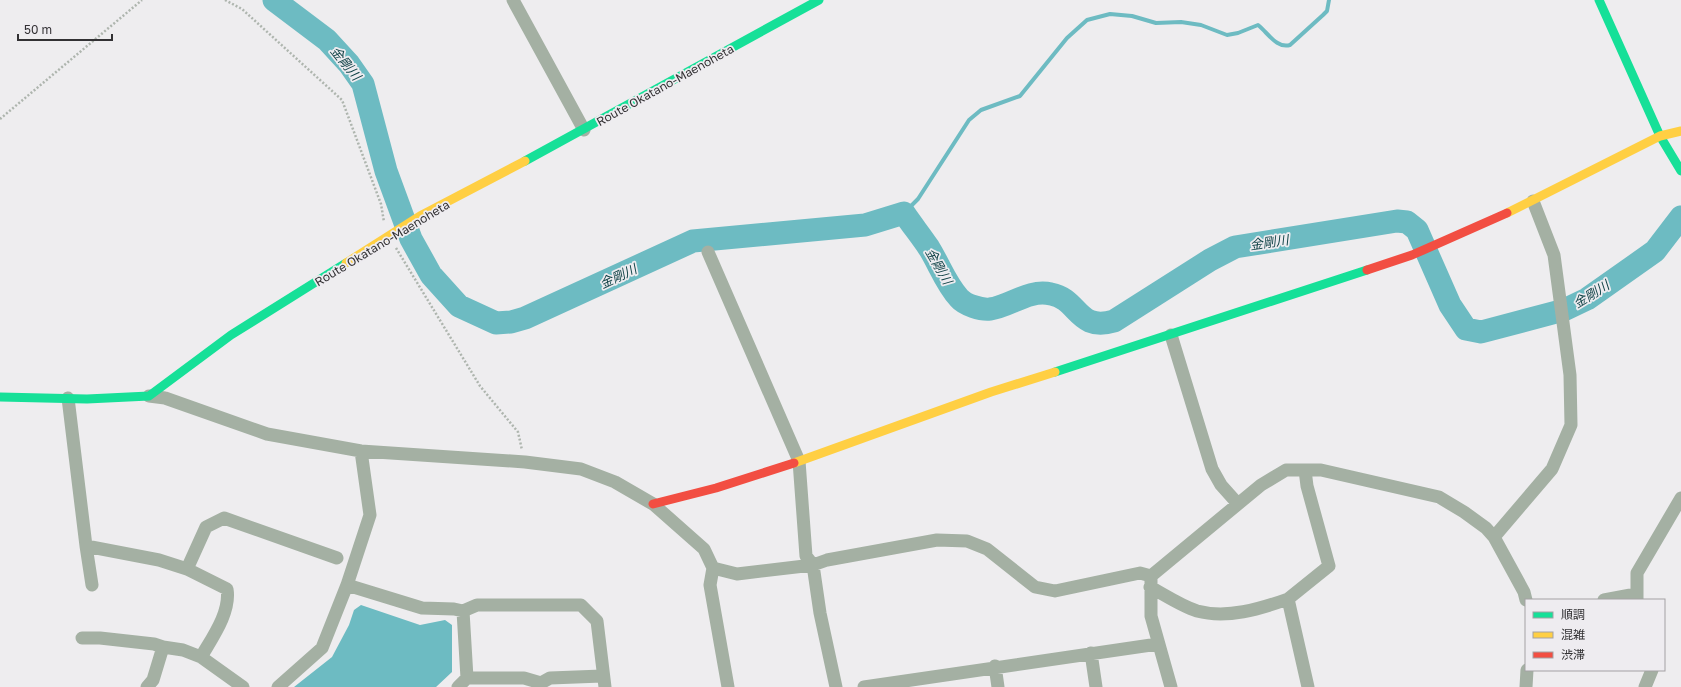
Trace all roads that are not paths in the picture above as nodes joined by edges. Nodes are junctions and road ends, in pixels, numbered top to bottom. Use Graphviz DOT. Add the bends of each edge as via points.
graph roads {
  1 [pos="513,0"];
  2 [pos="819,0"];
  3 [pos="1599,0"];
  4 [pos="584,130"];
  5 [pos="1681,131"];
  6 [pos="1660,136"];
  7 [pos="1681,171"];
  8 [pos="1533,201"];
  9 [pos="708,252"];
  10 [pos="1171,335"];
  11 [pos="149,396"];
  12 [pos="0,397"];
  13 [pos="68,398"];
  14 [pos="361,451"];
  15 [pos="799,461"];
  16 [pos="1305,470"];
  17 [pos="1681,498"];
  18 [pos="653,504"];
  19 [pos="1238,504"];
  20 [pos="1494,537"];
  21 [pos="86,546"];
  22 [pos="337,558"];
  23 [pos="813,565"];
  24 [pos="713,568"];
  25 [pos="187,569"];
  26 [pos="1151,581"];
  27 [pos="92,585"];
  28 [pos="347,585"];
  29 [pos="1637,597"];
  30 [pos="1288,599"];
  31 [pos="1526,599"];
  32 [pos="1615,599"];
  33 [pos="463,611"];
  34 [pos="82,638"];
  35 [pos="1158,644"];
  36 [pos="163,647"];
  37 [pos="1091,653"];
  38 [pos="201,657"];
  39 [pos="995,666"];
  40 [pos="1527,671"];
  41 [pos="1652,671"];
  42 [pos="462,682"];
  43 [pos="604,682"];
  44 [pos="899,684"];
  45 [pos="540,685"];
  46 [pos="147,687"];
  47 [pos="244,687"];
  48 [pos="278,687"];
  49 [pos="728,687"];
  50 [pos="836,687"];
  51 [pos="864,687"];
  52 [pos="998,687"];
  53 [pos="1096,687"];
  54 [pos="1170,687"];
  55 [pos="1308,687"];
  56 [pos="1526,687"];
  57 [pos="1645,687"];
  1 -- 4 [label="street"];
  2 -- 4 [label="street, Route Okatano-Maenoheta"];
  3 -- 6 [label="street"];
  4 -- 11 [label="street, Route Okatano-Maenoheta" via="420,216 231,335"];
  5 -- 6 [label="street"];
  6 -- 7 [label="street"];
  6 -- 8 [label="street"];
  8 -- 10 [label="street" via="1412,255"];
  8 -- 20 [label="street" via="1554,255 1570,375 1571,425 1552,470"];
  9 -- 15 [label="street"];
  10 -- 15 [label="street" via="984,395"];
  10 -- 19 [label="street" via="1212,469 1221,485"];
  11 -- 13 [label="street" via="88,400"];
  11 -- 14 [label="street" via="164,398 267,434"];
  12 -- 13 [label="street"];
  13 -- 21 [label="street"];
  14 -- 18 [label="street" via="525,462 581,469 616,482"];
  14 -- 28 [label="street" via="370,515"];
  15 -- 18 [label="street" via="716,488"];
  15 -- 23 [label="street" via="806,556"];
  16 -- 19 [label="street" via="1286,470 1261,485"];
  16 -- 20 [label="street" via="1321,470 1439,497 1486,528"];
  16 -- 30 [label="street" via="1329,566"];
  17 -- 29 [label="street" via="1637,573"];
  18 -- 24 [label="street" via="704,549"];
  19 -- 26 [label="street"];
  20 -- 31 [label="street"];
  21 -- 25 [label="street" via="159,560"];
  21 -- 27 [label="street"];
  22 -- 25 [label="street" via="224,518 206,527"];
  23 -- 24 [label="street" via="737,574"];
  23 -- 26 [label="street" via="827,560 937,540 968,541 987,549 1035,587 1054,591 1140,573"];
  23 -- 50 [label="street" via="820,613"];
  24 -- 49 [label="street" via="710,585"];
  25 -- 38 [label="street" via="227,589 229,598 220,623"];
  26 -- 30 [label="street" via="1196,610 1218,614 1266,607"];
  26 -- 35 [label="street" via="1151,616"];
  28 -- 33 [label="street" via="422,608"];
  28 -- 48 [label="street" via="322,648"];
  29 -- 32 [label="street"];
  30 -- 55 [label="street"];
  33 -- 42 [label="street"];
  33 -- 43 [label="street" via="477,605 581,605 597,621"];
  34 -- 36 [label="street"];
  35 -- 37 [label="street"];
  35 -- 54 [label="street"];
  36 -- 38 [label="street" via="183,650"];
  36 -- 46 [label="street" via="153,680"];
  37 -- 39 [label="street"];
  37 -- 53 [label="street"];
  38 -- 47 [label="street"];
  39 -- 44 [label="street"];
  39 -- 52 [label="street"];
  40 -- 56 [label="street"];
  41 -- 57 [label="street"];
  42 -- 45 [label="street" via="524,678"];
  43 -- 45 [label="street" via="550,678"];
  44 -- 51 [label="street"];
}
